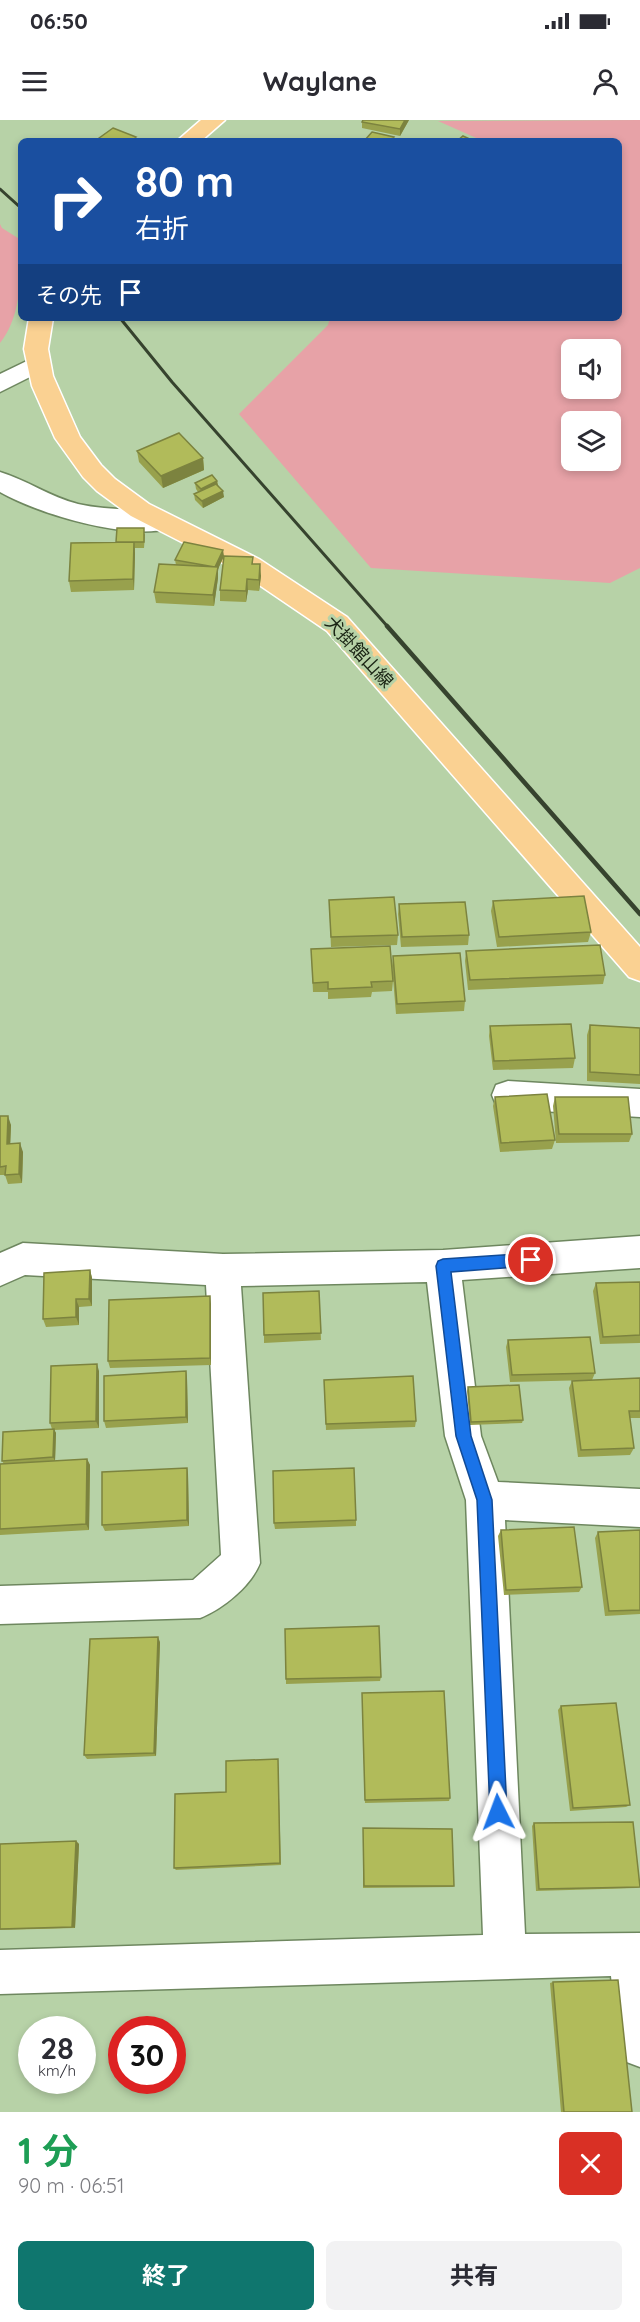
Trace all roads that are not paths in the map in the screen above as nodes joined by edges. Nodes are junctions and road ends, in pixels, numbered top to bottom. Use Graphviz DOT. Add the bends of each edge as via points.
graph roads {
  1 [pos="214,120"];
  2 [pos="192,138"];
  3 [pos="40,321"];
  4 [pos="35,365"];
  5 [pos="0,384"];
  6 [pos="0,481"];
  7 [pos="162,522"];
  8 [pos="592,952"];
  9 [pos="633,960"];
  10 [pos="508,1095"];
  11 [pos="640,1102"];
  12 [pos="640,1252"];
  13 [pos="443,1266"];
  14 [pos="0,1270"];
  15 [pos="223,1270"];
  16 [pos="484,1500"];
  17 [pos="640,1508"];
  18 [pos="0,1605"];
  19 [pos="635,1954"];
  20 [pos="505,1956"];
  21 [pos="0,1972"];
  22 [pos="640,2045"];
  1 -- 2 [label="main road"];
  3 -- 4 [label="main road, 犬掛館山線"];
  4 -- 5 [label="street"];
  4 -- 7 [label="main road, 犬掛館山線" via="68,440 88,469 119,497"];
  6 -- 7 [label="street" via="62,508 122,521"];
  7 -- 9 [label="main road, 犬掛館山線" via="267,574 337,624"];
  8 -- 9 [label="street"];
  10 -- 11 [label="street"];
  12 -- 13 [label="street"];
  13 -- 15 [label="street"];
  13 -- 16 [label="street" via="463,1436"];
  14 -- 15 [label="street" via="23,1259"];
  15 -- 18 [label="street" via="241,1563 200,1599"];
  16 -- 17 [label="street"];
  16 -- 20 [label="street"];
  19 -- 20 [label="street"];
  19 -- 22 [label="street"];
  20 -- 21 [label="street"];
}
